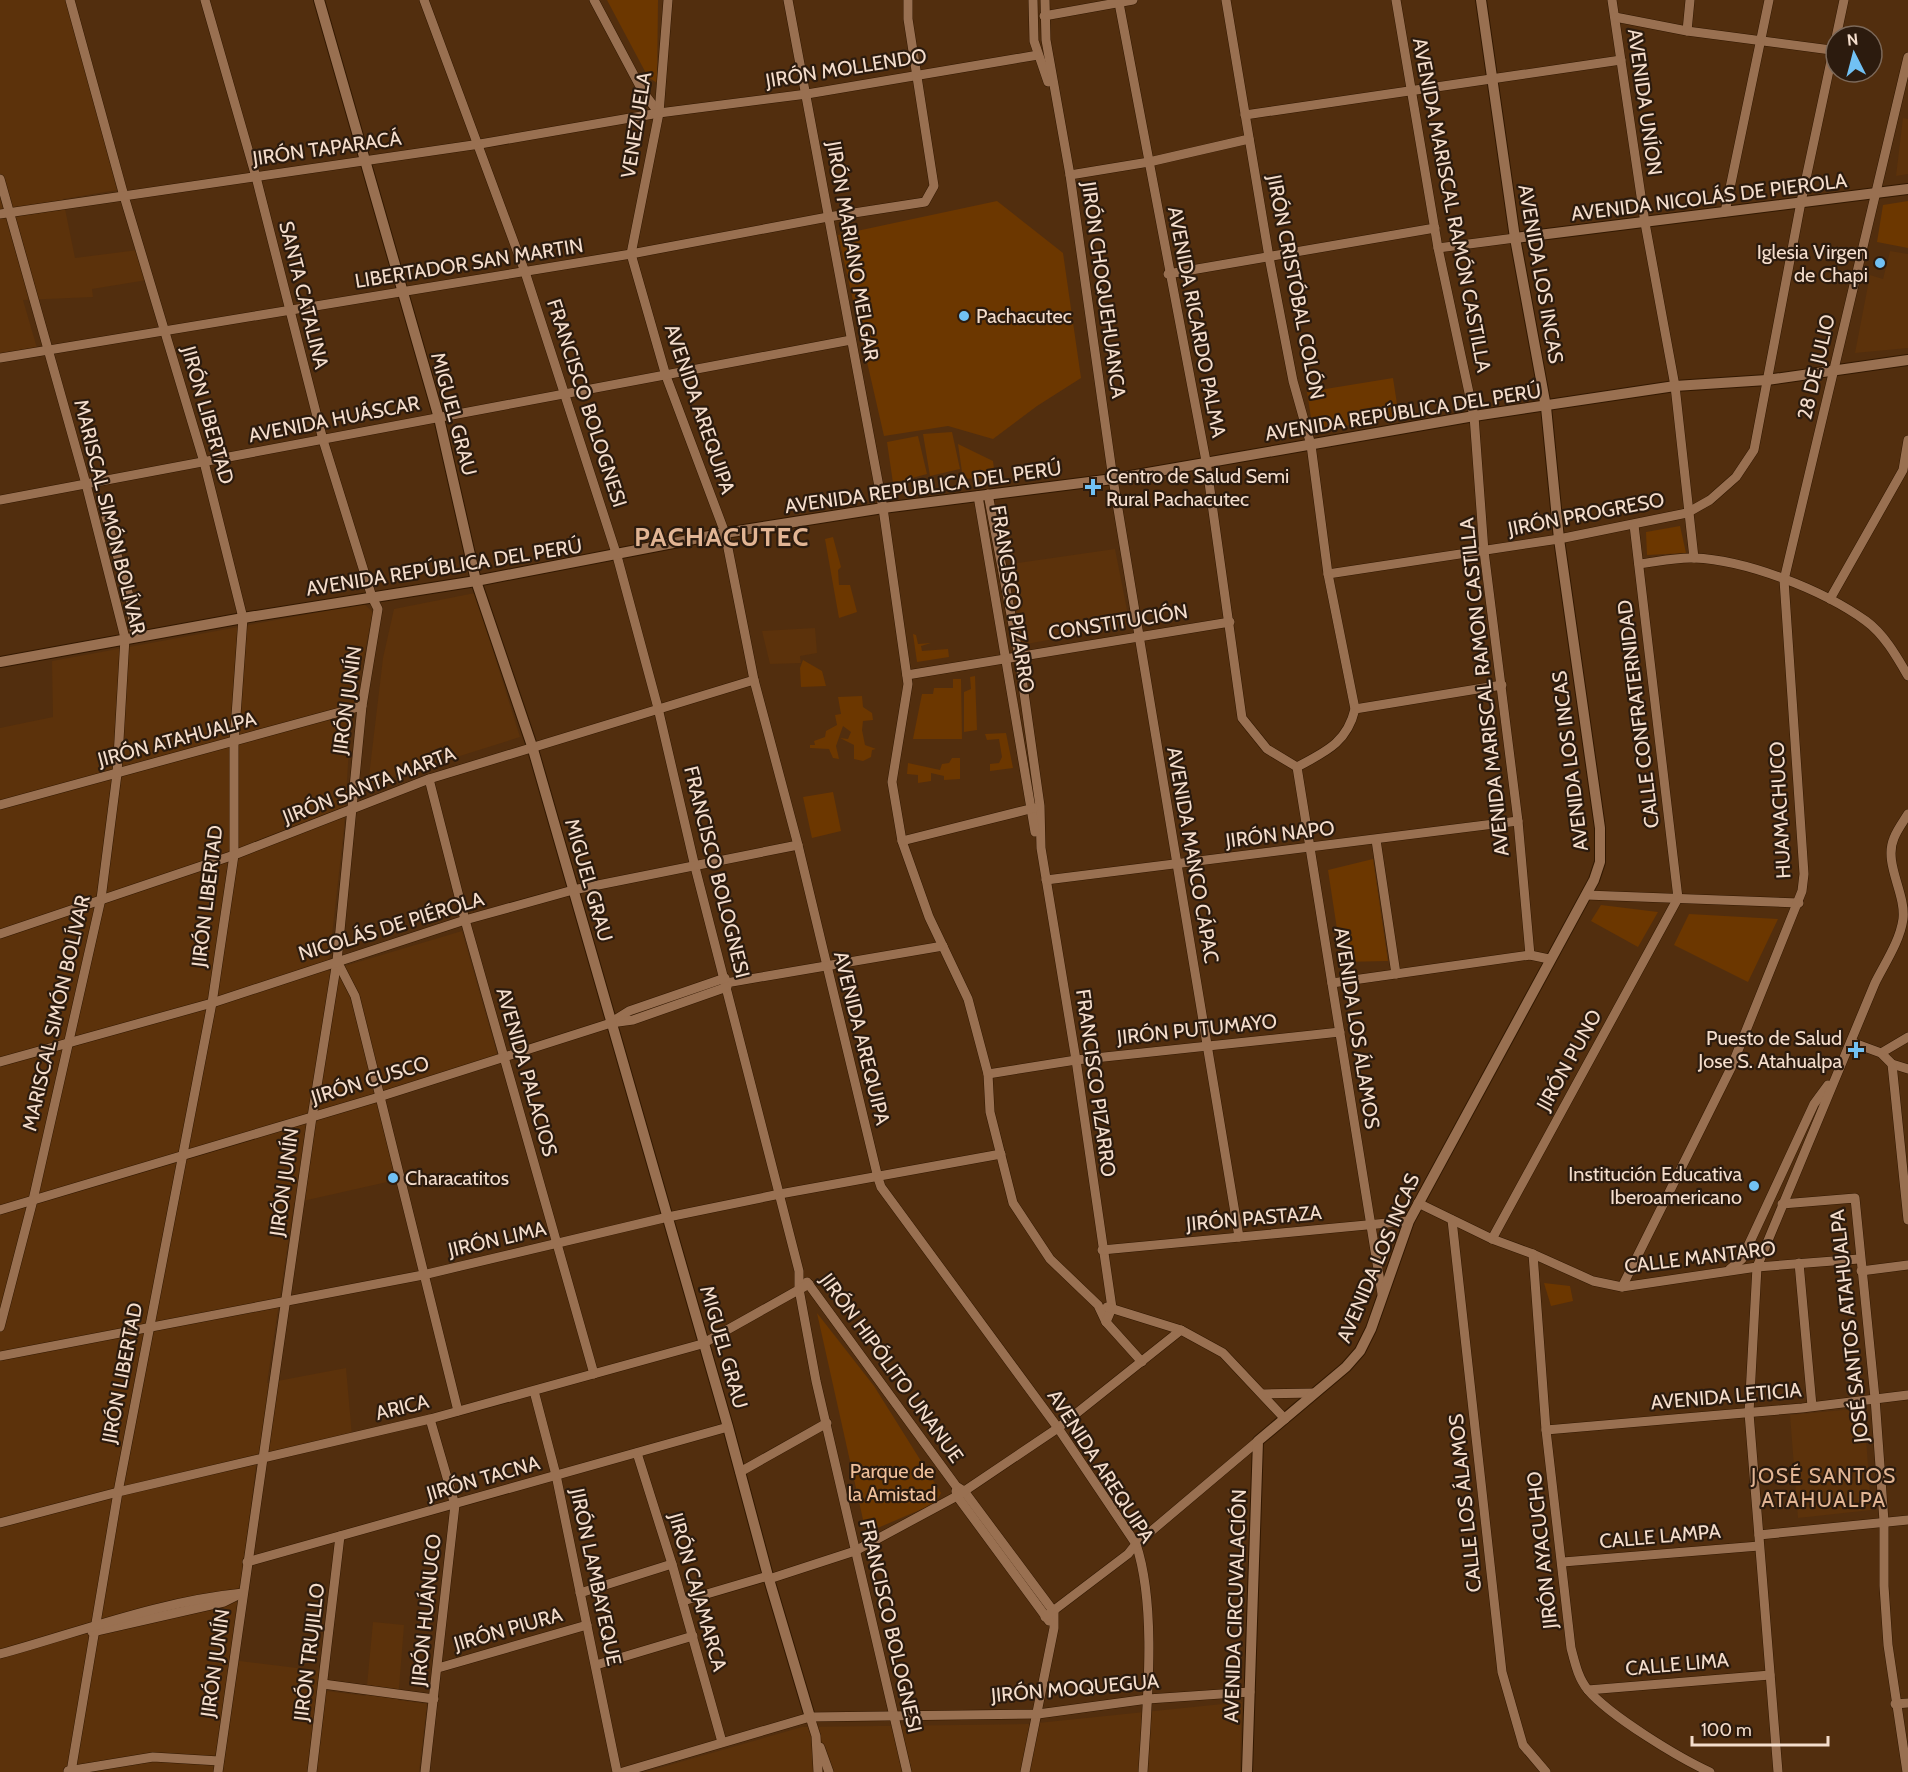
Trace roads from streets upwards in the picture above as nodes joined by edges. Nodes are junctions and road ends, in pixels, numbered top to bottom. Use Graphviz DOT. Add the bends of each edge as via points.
graph roads {
  1 [pos="70,0"];
  2 [pos="205,0"];
  3 [pos="319,0"];
  4 [pos="424,0"];
  5 [pos="594,0"];
  6 [pos="668,0"];
  7 [pos="788,0"];
  8 [pos="908,0"];
  9 [pos="1033,0"];
  10 [pos="1045,0"];
  11 [pos="1133,0"];
  12 [pos="1226,0"];
  13 [pos="1396,0"];
  14 [pos="1481,0"];
  15 [pos="1612,0"];
  16 [pos="1690,0"];
  17 [pos="1769,0"];
  18 [pos="1844,0"];
  19 [pos="1119,3"];
  20 [pos="1044,16"];
  21 [pos="1615,17"];
  22 [pos="1838,24"];
  23 [pos="1687,30"];
  24 [pos="1761,40"];
  25 [pos="1824,49"];
  26 [pos="1038,55"];
  27 [pos="1908,57"];
  28 [pos="1621,60"];
  29 [pos="917,75"];
  30 [pos="1492,77"];
  31 [pos="1825,84"];
  32 [pos="1411,89"];
  33 [pos="807,94"];
  34 [pos="1056,107"];
  35 [pos="659,113"];
  36 [pos="1245,115"];
  37 [pos="1250,139"];
  38 [pos="480,144"];
  39 [pos="365,161"];
  40 [pos="1149,162"];
  41 [pos="1070,175"];
  42 [pos="256,177"];
  43 [pos="0,180"];
  44 [pos="1908,189"];
  45 [pos="1875,193"];
  46 [pos="124,196"];
  47 [pos="1801,202"];
  48 [pos="1725,212"];
  49 [pos="5,213"];
  50 [pos="828,217"];
  51 [pos="1645,223"];
  52 [pos="1435,228"];
  53 [pos="1515,238"];
  54 [pos="1438,248"];
  55 [pos="631,254"];
  56 [pos="1269,257"];
  57 [pos="525,272"];
  58 [pos="1168,274"];
  59 [pos="401,292"];
  60 [pos="290,310"];
  61 [pos="166,331"];
  62 [pos="851,340"];
  63 [pos="49,350"];
  64 [pos="0,358"];
  65 [pos="1908,360"];
  66 [pos="1834,370"];
  67 [pos="666,376"];
  68 [pos="1767,380"];
  69 [pos="1675,386"];
  70 [pos="566,394"];
  71 [pos="1546,407"];
  72 [pos="1474,416"];
  73 [pos="439,418"];
  74 [pos="323,440"];
  75 [pos="1908,440"];
  76 [pos="1311,445"];
  77 [pos="1206,461"];
  78 [pos="204,462"];
  79 [pos="1113,479"];
  80 [pos="87,484"];
  81 [pos="983,495"];
  82 [pos="0,500"];
  83 [pos="102,503"];
  84 [pos="883,508"];
  85 [pos="1687,513"];
  86 [pos="1634,525"];
  87 [pos="725,533"];
  88 [pos="1559,539"];
  89 [pos="1484,551"];
  90 [pos="617,556"];
  91 [pos="1694,558"];
  92 [pos="1639,564"];
  93 [pos="1328,574"];
  94 [pos="1784,579"];
  95 [pos="476,581"];
  96 [pos="372,597"];
  97 [pos="1830,599"];
  98 [pos="243,618"];
  99 [pos="1230,622"];
  100 [pos="130,637"];
  101 [pos="1139,637"];
  102 [pos="1019,657"];
  103 [pos="1004,658"];
  104 [pos="0,662"];
  105 [pos="907,675"];
  106 [pos="1908,676"];
  107 [pos="754,680"];
  108 [pos="1502,685"];
  109 [pos="362,706"];
  110 [pos="658,708"];
  111 [pos="1355,709"];
  112 [pos="234,743"];
  113 [pos="532,746"];
  114 [pos="1297,767"];
  115 [pos="117,774"];
  116 [pos="429,779"];
  117 [pos="0,805"];
  118 [pos="1035,808"];
  119 [pos="352,810"];
  120 [pos="1908,814"];
  121 [pos="1518,821"];
  122 [pos="1376,840"];
  123 [pos="902,841"];
  124 [pos="798,845"];
  125 [pos="1310,849"];
  126 [pos="234,855"];
  127 [pos="1176,865"];
  128 [pos="695,867"];
  129 [pos="1046,880"];
  130 [pos="573,890"];
  131 [pos="1586,895"];
  132 [pos="1678,898"];
  133 [pos="101,899"];
  134 [pos="1799,903"];
  135 [pos="465,920"];
  136 [pos="0,934"];
  137 [pos="943,946"];
  138 [pos="1530,955"];
  139 [pos="1549,958"];
  140 [pos="338,961"];
  141 [pos="825,967"];
  142 [pos="1396,974"];
  143 [pos="726,983"];
  144 [pos="1332,984"];
  145 [pos="212,1003"];
  146 [pos="611,1023"];
  147 [pos="1340,1032"];
  148 [pos="1908,1037"];
  149 [pos="1851,1042"];
  150 [pos="68,1043"];
  151 [pos="1207,1047"];
  152 [pos="1881,1053"];
  153 [pos="505,1058"];
  154 [pos="1076,1060"];
  155 [pos="0,1062"];
  156 [pos="1892,1064"];
  157 [pos="1908,1069"];
  158 [pos="1837,1071"];
  159 [pos="988,1074"];
  160 [pos="379,1097"];
  161 [pos="312,1117"];
  162 [pos="1001,1154"];
  163 [pos="181,1155"];
  164 [pos="878,1178"];
  165 [pos="780,1194"];
  166 [pos="33,1200"];
  167 [pos="1418,1203"];
  168 [pos="1782,1204"];
  169 [pos="0,1210"];
  170 [pos="668,1217"];
  171 [pos="1452,1220"];
  172 [pos="1908,1220"];
  173 [pos="1409,1221"];
  174 [pos="1371,1225"];
  175 [pos="1239,1237"];
  176 [pos="1492,1239"];
  177 [pos="557,1244"];
  178 [pos="1102,1250"];
  179 [pos="1533,1254"];
  180 [pos="1859,1259"];
  181 [pos="1799,1263"];
  182 [pos="1908,1265"];
  183 [pos="1757,1267"];
  184 [pos="799,1271"];
  185 [pos="1861,1271"];
  186 [pos="423,1275"];
  187 [pos="1704,1275"];
  188 [pos="809,1284"];
  189 [pos="1622,1287"];
  190 [pos="799,1289"];
  191 [pos="1382,1294"];
  192 [pos="285,1302"];
  193 [pos="1098,1305"];
  194 [pos="1112,1308"];
  195 [pos="1106,1322"];
  196 [pos="150,1326"];
  197 [pos="0,1327"];
  198 [pos="1181,1330"];
  199 [pos="702,1344"];
  200 [pos="0,1356"];
  201 [pos="1142,1362"];
  202 [pos="594,1374"];
  203 [pos="534,1391"];
  204 [pos="1263,1394"];
  205 [pos="1315,1394"];
  206 [pos="1908,1395"];
  207 [pos="1875,1398"];
  208 [pos="1812,1406"];
  209 [pos="458,1411"];
  210 [pos="1749,1413"];
  211 [pos="430,1419"];
  212 [pos="1285,1419"];
  213 [pos="827,1423"];
  214 [pos="728,1427"];
  215 [pos="1058,1428"];
  216 [pos="1546,1430"];
  217 [pos="1258,1441"];
  218 [pos="637,1453"];
  219 [pos="262,1460"];
  220 [pos="740,1472"];
  221 [pos="556,1475"];
  222 [pos="959,1491"];
  223 [pos="118,1492"];
  224 [pos="454,1505"];
  225 [pos="1908,1520"];
  226 [pos="1884,1521"];
  227 [pos="0,1523"];
  228 [pos="1759,1535"];
  229 [pos="340,1536"];
  230 [pos="1136,1544"];
  231 [pos="1760,1546"];
  232 [pos="855,1551"];
  233 [pos="248,1562"];
  234 [pos="1563,1562"];
  235 [pos="672,1564"];
  236 [pos="768,1577"];
  237 [pos="243,1593"];
  238 [pos="580,1593"];
  239 [pos="682,1601"];
  240 [pos="1050,1614"];
  241 [pos="587,1626"];
  242 [pos="97,1628"];
  243 [pos="693,1636"];
  244 [pos="0,1653"];
  245 [pos="596,1665"];
  246 [pos="438,1668"];
  247 [pos="1770,1675"];
  248 [pos="323,1684"];
  249 [pos="1588,1690"];
  250 [pos="1250,1692"];
  251 [pos="434,1699"];
  252 [pos="1148,1699"];
  253 [pos="1908,1702"];
  254 [pos="1895,1704"];
  255 [pos="1038,1714"];
  256 [pos="893,1715"];
  257 [pos="810,1717"];
  258 [pos="816,1736"];
  259 [pos="722,1742"];
  260 [pos="219,1761"];
  261 [pos="69,1771"];
  262 [pos="1906,1771"];
  263 [pos="218,1772"];
  264 [pos="312,1772"];
  265 [pos="425,1772"];
  266 [pos="617,1772"];
  267 [pos="622,1772"];
  268 [pos="818,1772"];
  269 [pos="829,1772"];
  270 [pos="907,1772"];
  271 [pos="1025,1772"];
  272 [pos="1143,1772"];
  273 [pos="1247,1772"];
  274 [pos="1546,1772"];
  275 [pos="1710,1772"];
  276 [pos="1778,1772"];
  277 [pos="1895,1772"];
  1 -- 46 [label="street, JIRÓN LIBERTAD"];
  2 -- 42 [label="street, SANTA CATALINA"];
  3 -- 39 [label="street, MIGUEL GRAU"];
  4 -- 38 [label="street, FRANCISCO BOLOGNESI"];
  5 -- 35 [label="street" via="643,92"];
  6 -- 35 [label="street, VENEZUELA"];
  7 -- 33 [label="street, JIRÓN MARIANO MELGAR"];
  8 -- 29 [label="street"];
  9 -- 26 [label="street, JIRÓN CHOQUEHUANCA"];
  10 -- 20 [label="street, JIRÓN CHOQUEHUANCA"];
  11 -- 19 [label="street"];
  12 -- 36 [label="street, JIRÓN CRISTÓBAL COLÓN"];
  13 -- 32 [label="street, AVENIDA MARISCAL RAMÓN CASTILLA"];
  14 -- 30 [label="street, AVENIDA LOS INCAS"];
  15 -- 21 [label="street, AVENIDA UNÍON"];
  16 -- 23 [label="street"];
  17 -- 24 [label="street"];
  18 -- 22 [label="street, JIRÓN PROGRESO"];
  19 -- 20 [label="street"];
  19 -- 40 [label="street, AVENIDA RICARDO PALMA"];
  20 -- 34 [label="street, JIRÓN CHOQUEHUANCA"];
  21 -- 23 [label="street"];
  21 -- 28 [label="street, AVENIDA UNÍON"];
  23 -- 24 [label="street"];
  24 -- 25 [label="street"];
  24 -- 48 [label="street"];
  26 -- 29 [label="street, JIRÓN MOLLENDO"];
  26 -- 34 [label="street, JIRÓN CHOQUEHUANCA"];
  27 -- 45 [label="street, 28 DE JULIO"];
  28 -- 30 [label="street"];
  28 -- 51 [label="street, AVENIDA UNÍON"];
  29 -- 33 [label="street, JIRÓN MOLLENDO"];
  29 -- 50 [label="street, LIBERTADOR SAN MARTIN" via="934,186 925,202"];
  30 -- 32 [label="street"];
  30 -- 53 [label="street, AVENIDA LOS INCAS"];
  31 -- 47 [label="street, JIRÓN PROGRESO"];
  32 -- 36 [label="street"];
  32 -- 52 [label="street, AVENIDA MARISCAL RAMÓN CASTILLA"];
  33 -- 35 [label="street, JIRÓN MOLLENDO"];
  33 -- 50 [label="street, JIRÓN MARIANO MELGAR"];
  34 -- 41 [label="street, JIRÓN CHOQUEHUANCA"];
  35 -- 38 [label="street, JIRÓN TAPARACÁ"];
  35 -- 55 [label="street, VENEZUELA"];
  36 -- 37 [label="street, JIRÓN CRISTÓBAL COLÓN"];
  37 -- 40 [label="street"];
  37 -- 56 [label="street, JIRÓN CRISTÓBAL COLÓN"];
  38 -- 39 [label="street, JIRÓN TAPARACÁ"];
  38 -- 57 [label="street, FRANCISCO BOLOGNESI"];
  39 -- 42 [label="street, JIRÓN TAPARACÁ"];
  39 -- 59 [label="street, MIGUEL GRAU"];
  40 -- 41 [label="street"];
  40 -- 58 [label="street, AVENIDA RICARDO PALMA"];
  41 -- 79 [label="street, JIRÓN CHOQUEHUANCA"];
  42 -- 46 [label="street, JIRÓN TAPARACÁ"];
  42 -- 60 [label="street, SANTA CATALINA"];
  43 -- 49 [label="street, MARISCAL SIMÓN BOLÍVAR"];
  44 -- 45 [label="street, AVENIDA NICOLÁS DE PIEROLA"];
  45 -- 47 [label="street, AVENIDA NICOLÁS DE PIEROLA"];
  45 -- 66 [label="street, 28 DE JULIO"];
  46 -- 49 [label="street, JIRÓN TAPARACÁ"];
  46 -- 61 [label="street, JIRÓN LIBERTAD"];
  47 -- 48 [label="street, AVENIDA NICOLÁS DE PIEROLA"];
  47 -- 68 [label="street, JIRÓN PROGRESO"];
  48 -- 51 [label="street, AVENIDA NICOLÁS DE PIEROLA"];
  49 -- 63 [label="street, MARISCAL SIMÓN BOLÍVAR"];
  50 -- 55 [label="street, LIBERTADOR SAN MARTIN"];
  50 -- 62 [label="street, JIRÓN MARIANO MELGAR"];
  51 -- 53 [label="street, AVENIDA NICOLÁS DE PIEROLA"];
  51 -- 69 [label="street, AVENIDA UNÍON"];
  52 -- 54 [label="street, AVENIDA MARISCAL RAMÓN CASTILLA"];
  52 -- 56 [label="street"];
  53 -- 54 [label="street"];
  53 -- 71 [label="street, AVENIDA LOS INCAS"];
  54 -- 72 [label="street, AVENIDA MARISCAL RAMÓN CASTILLA"];
  55 -- 57 [label="street, LIBERTADOR SAN MARTIN"];
  55 -- 67 [label="street, AVENIDA AREQUIPA"];
  56 -- 58 [label="street"];
  56 -- 76 [label="street, JIRÓN CRISTÓBAL COLÓN" via="1293,381"];
  57 -- 59 [label="street, LIBERTADOR SAN MARTIN"];
  57 -- 70 [label="street, FRANCISCO BOLOGNESI"];
  58 -- 77 [label="street, AVENIDA RICARDO PALMA"];
  59 -- 60 [label="street, LIBERTADOR SAN MARTIN"];
  59 -- 73 [label="street, MIGUEL GRAU"];
  60 -- 61 [label="street, LIBERTADOR SAN MARTIN"];
  60 -- 74 [label="street, SANTA CATALINA"];
  61 -- 63 [label="street, LIBERTADOR SAN MARTIN"];
  61 -- 78 [label="street, JIRÓN LIBERTAD"];
  62 -- 67 [label="street, AVENIDA HUÁSCAR"];
  62 -- 84 [label="street, JIRÓN MARIANO MELGAR"];
  63 -- 64 [label="street, LIBERTADOR SAN MARTIN"];
  63 -- 80 [label="street, MARISCAL SIMÓN BOLÍVAR"];
  65 -- 66 [label="street, AVENIDA REPÚBLICA DEL PERÚ"];
  66 -- 68 [label="street, AVENIDA REPÚBLICA DEL PERÚ"];
  66 -- 94 [label="street, 28 DE JULIO"];
  67 -- 70 [label="street, AVENIDA HUÁSCAR"];
  67 -- 87 [label="street, AVENIDA AREQUIPA"];
  68 -- 69 [label="street, AVENIDA REPÚBLICA DEL PERÚ"];
  68 -- 85 [label="street, JIRÓN PROGRESO" via="1754,450 1736,477 1710,500"];
  69 -- 71 [label="street, AVENIDA REPÚBLICA DEL PERÚ"];
  69 -- 85 [label="street, AVENIDA UNÍON"];
  70 -- 73 [label="street, AVENIDA HUÁSCAR"];
  70 -- 90 [label="street, FRANCISCO BOLOGNESI"];
  71 -- 72 [label="street, AVENIDA REPÚBLICA DEL PERÚ"];
  71 -- 88 [label="street, AVENIDA LOS INCAS"];
  72 -- 76 [label="street, AVENIDA REPÚBLICA DEL PERÚ"];
  72 -- 89 [label="street, AVENIDA MARISCAL RAMON CASTILLA"];
  73 -- 74 [label="street, AVENIDA HUÁSCAR"];
  73 -- 95 [label="street, MIGUEL GRAU"];
  74 -- 78 [label="street, AVENIDA HUÁSCAR"];
  74 -- 96 [label="street, SANTA CATALINA"];
  75 -- 97 [label="street" via="1903,470"];
  76 -- 77 [label="street, AVENIDA REPÚBLICA DEL PERÚ"];
  76 -- 93 [label="street, JIRÓN CRISTÓBAL COLÓN"];
  77 -- 79 [label="street, AVENIDA REPÚBLICA DEL PERÚ"];
  77 -- 99 [label="street, AVENIDA RICARDO PALMA"];
  78 -- 80 [label="street, AVENIDA HUÁSCAR"];
  78 -- 98 [label="street, JIRÓN LIBERTAD"];
  79 -- 81 [label="street, AVENIDA REPÚBLICA DEL PERÚ"];
  79 -- 101 [label="street, AVENIDA MANCO CÁPAC"];
  80 -- 82 [label="street, AVENIDA HUÁSCAR"];
  80 -- 100 [label="street, MARISCAL SIMÓN BOLÍVAR"];
  81 -- 84 [label="street, AVENIDA REPÚBLICA DEL PERÚ"];
  81 -- 102 [label="street, FRANCISCO PIZARRO"];
  81 -- 103 [label="street, FRANCISCO PIZARRO"];
  83 -- 100 [label="street" via="130,599"];
  84 -- 87 [label="street, AVENIDA REPÚBLICA DEL PERÚ"];
  84 -- 105 [label="street, JIRÓN MARIANO MELGAR"];
  85 -- 86 [label="street, JIRÓN PROGRESO"];
  85 -- 91 [label="street"];
  86 -- 88 [label="street, JIRÓN PROGRESO"];
  86 -- 92 [label="street, CALLE CONFRATERNIDAD"];
  87 -- 90 [label="street, AVENIDA REPÚBLICA DEL PERÚ"];
  87 -- 107 [label="street, AVENIDA AREQUIPA"];
  88 -- 89 [label="street, JIRÓN PROGRESO"];
  88 -- 131 [label="street, AVENIDA LOS INCAS" via="1600,828 1600,862"];
  89 -- 93 [label="street, JIRÓN PROGRESO"];
  89 -- 108 [label="street, AVENIDA MARISCAL RAMON CASTILLA"];
  90 -- 95 [label="street, AVENIDA REPÚBLICA DEL PERÚ"];
  90 -- 110 [label="street, FRANCISCO BOLOGNESI"];
  91 -- 92 [label="street"];
  91 -- 94 [label="street" via="1743,566"];
  92 -- 132 [label="street, CALLE CONFRATERNIDAD"];
  93 -- 111 [label="street, JIRÓN CRISTÓBAL COLÓN"];
  94 -- 97 [label="street"];
  94 -- 134 [label="street, HUAMACHUCO" via="1804,874"];
  95 -- 96 [label="street, AVENIDA REPÚBLICA DEL PERÚ"];
  95 -- 113 [label="street, MIGUEL GRAU"];
  96 -- 98 [label="street, AVENIDA REPÚBLICA DEL PERÚ"];
  96 -- 109 [label="street, JIRÓN JUNÍN" via="378,609"];
  97 -- 106 [label="street" via="1868,622"];
  98 -- 100 [label="street, AVENIDA REPÚBLICA DEL PERÚ"];
  98 -- 112 [label="street, JIRÓN LIBERTAD"];
  99 -- 101 [label="street, CONSTITUCIÓN"];
  99 -- 114 [label="street, AVENIDA RICARDO PALMA" via="1242,718 1267,749"];
  100 -- 104 [label="street, AVENIDA REPÚBLICA DEL PERÚ"];
  100 -- 115 [label="street, MARISCAL SIMÓN BOLÍVAR"];
  101 -- 102 [label="street, CONSTITUCIÓN"];
  101 -- 127 [label="street, AVENIDA MANCO CÁPAC"];
  102 -- 103 [label="street, CONSTITUCIÓN"];
  102 -- 118 [label="street, FRANCISCO PIZARRO"];
  103 -- 105 [label="street, CONSTITUCIÓN"];
  103 -- 118 [label="street, FRANCISCO PIZARRO"];
  105 -- 123 [label="street, JIRÓN MARIANO MELGAR" via="892,783"];
  107 -- 110 [label="street, JIRÓN SANTA MARTA"];
  107 -- 124 [label="street, AVENIDA AREQUIPA"];
  108 -- 111 [label="street"];
  108 -- 121 [label="street, AVENIDA MARISCAL RAMON CASTILLA"];
  109 -- 112 [label="street, JIRÓN ATAHUALPA"];
  109 -- 119 [label="street, JIRÓN JUNÍN"];
  110 -- 113 [label="street, JIRÓN SANTA MARTA"];
  110 -- 128 [label="street, FRANCISCO BOLOGNESI"];
  111 -- 114 [label="street" via="1352,722 1333,748"];
  112 -- 115 [label="street, JIRÓN ATAHUALPA"];
  112 -- 126 [label="street, JIRÓN LIBERTAD"];
  113 -- 116 [label="street, JIRÓN SANTA MARTA"];
  113 -- 130 [label="street, MIGUEL GRAU"];
  114 -- 125 [label="street, AVENIDA LOS ÁLAMOS"];
  115 -- 117 [label="street, JIRÓN ATAHUALPA"];
  115 -- 133 [label="street, MARISCAL SIMÓN BOLÍVAR"];
  116 -- 119 [label="street, JIRÓN SANTA MARTA"];
  116 -- 135 [label="street, AVENIDA PALACIOS"];
  118 -- 123 [label="street"];
  118 -- 129 [label="street, FRANCISCO PIZARRO"];
  119 -- 126 [label="street, JIRÓN SANTA MARTA"];
  119 -- 140 [label="street, JIRÓN JUNÍN"];
  120 -- 149 [label="street" via="1893,839 1890,854 1902,896 1903,920"];
  121 -- 122 [label="street, JIRÓN NAPO"];
  121 -- 138 [label="street, AVENIDA MARISCAL RAMON CASTILLA"];
  122 -- 125 [label="street, JIRÓN NAPO"];
  122 -- 142 [label="street"];
  123 -- 137 [label="street, JIRÓN MARIANO MELGAR"];
  124 -- 128 [label="street, NICOLÁS DE PIÉROLA"];
  124 -- 141 [label="street, AVENIDA AREQUIPA"];
  125 -- 127 [label="street, JIRÓN NAPO"];
  125 -- 144 [label="street, AVENIDA LOS ÁLAMOS"];
  126 -- 133 [label="street, JIRÓN SANTA MARTA"];
  126 -- 145 [label="street, JIRÓN LIBERTAD"];
  127 -- 129 [label="street, JIRÓN NAPO"];
  127 -- 151 [label="street, AVENIDA MANCO CÁPAC"];
  128 -- 130 [label="street, NICOLÁS DE PIÉROLA"];
  128 -- 143 [label="street, FRANCISCO BOLOGNESI"];
  129 -- 154 [label="street, FRANCISCO PIZARRO"];
  130 -- 135 [label="street, NICOLÁS DE PIÉROLA"];
  130 -- 146 [label="street, MIGUEL GRAU"];
  131 -- 132 [label="street"];
  131 -- 139 [label="street, AVENIDA LOS INCAS"];
  132 -- 134 [label="street"];
  132 -- 176 [label="street, JIRÓN PUNO"];
  133 -- 136 [label="street, JIRÓN SANTA MARTA"];
  133 -- 150 [label="street, MARISCAL SIMÓN BOLÍVAR"];
  134 -- 189 [label="street, HUAMACHUCO" via="1731,1068"];
  135 -- 140 [label="street, NICOLÁS DE PIÉROLA"];
  135 -- 153 [label="street, AVENIDA PALACIOS"];
  137 -- 141 [label="street, JIRÓN CUSCO"];
  137 -- 159 [label="street, JIRÓN MARIANO MELGAR" via="968,999"];
  138 -- 139 [label="street"];
  138 -- 142 [label="street"];
  139 -- 167 [label="street, AVENIDA LOS INCAS"];
  140 -- 145 [label="street, NICOLÁS DE PIÉROLA"];
  140 -- 160 [label="street" via="353,989"];
  140 -- 161 [label="street, JIRÓN JUNÍN"];
  141 -- 143 [label="street, JIRÓN CUSCO"];
  141 -- 164 [label="street, AVENIDA AREQUIPA"];
  142 -- 144 [label="street"];
  143 -- 146 [label="street, JIRÓN CUSCO" via="629,1011"];
  143 -- 165 [label="street, FRANCISCO BOLOGNESI"];
  144 -- 147 [label="street, AVENIDA LOS ÁLAMOS"];
  145 -- 150 [label="street, NICOLÁS DE PIÉROLA"];
  145 -- 163 [label="street, JIRÓN LIBERTAD"];
  146 -- 153 [label="street, JIRÓN CUSCO"];
  146 -- 170 [label="street, MIGUEL GRAU"];
  147 -- 151 [label="street, JIRÓN PUTUMAYO"];
  147 -- 174 [label="street, AVENIDA LOS ÁLAMOS"];
  148 -- 152 [label="street"];
  149 -- 152 [label="street"];
  149 -- 158 [label="street"];
  150 -- 155 [label="street, NICOLÁS DE PIÉROLA"];
  150 -- 166 [label="street, MARISCAL SIMÓN BOLÍVAR"];
  151 -- 154 [label="street, JIRÓN PUTUMAYO"];
  151 -- 175 [label="street, AVENIDA MANCO CÁPAC"];
  152 -- 156 [label="street"];
  153 -- 160 [label="street, JIRÓN CUSCO"];
  153 -- 177 [label="street, AVENIDA PALACIOS"];
  154 -- 159 [label="street, JIRÓN PUTUMAYO"];
  154 -- 178 [label="street, FRANCISCO PIZARRO"];
  156 -- 157 [label="street"];
  156 -- 172 [label="street"];
  158 -- 168 [label="street"];
  158 -- 187 [label="street" via="1814,1104 1742,1259 1733,1269"];
  159 -- 162 [label="street, JIRÓN MARIANO MELGAR" via="990,1112"];
  160 -- 161 [label="street, JIRÓN CUSCO"];
  160 -- 186 [label="street"];
  161 -- 163 [label="street, JIRÓN CUSCO"];
  161 -- 192 [label="street, JIRÓN JUNÍN"];
  162 -- 164 [label="street, JIRÓN LIMA"];
  162 -- 193 [label="street, JIRÓN MARIANO MELGAR" via="1013,1203 1050,1259"];
  163 -- 166 [label="street, JIRÓN CUSCO"];
  163 -- 196 [label="street, JIRÓN LIBERTAD"];
  164 -- 165 [label="street, JIRÓN LIMA"];
  164 -- 215 [label="street, AVENIDA AREQUIPA"];
  165 -- 170 [label="street, JIRÓN LIMA"];
  165 -- 184 [label="street, FRANCISCO BOLOGNESI"];
  166 -- 169 [label="street, JIRÓN CUSCO"];
  166 -- 197 [label="street, MARISCAL SIMÓN BOLÍVAR"];
  167 -- 171 [label="street, CALLE MANTARO"];
  167 -- 173 [label="street, AVENIDA LOS INCAS"];
  168 -- 180 [label="street, JOSÉ SANTOS ATAHUALPA" via="1855,1198"];
  168 -- 183 [label="street"];
  170 -- 177 [label="street, JIRÓN LIMA"];
  170 -- 199 [label="street, MIGUEL GRAU"];
  171 -- 176 [label="street, CALLE MANTARO"];
  171 -- 274 [label="street, CALLE LOS ÁLAMOS" via="1502,1672 1523,1744"];
  173 -- 174 [label="street, JIRÓN PASTAZA"];
  173 -- 191 [label="street, AVENIDA LOS INCAS"];
  174 -- 175 [label="street, JIRÓN PASTAZA"];
  174 -- 191 [label="street, AVENIDA LOS ÁLAMOS"];
  175 -- 178 [label="street, JIRÓN PASTAZA"];
  176 -- 179 [label="street, CALLE MANTARO"];
  177 -- 186 [label="street, JIRÓN LIMA"];
  177 -- 202 [label="street, AVENIDA PALACIOS"];
  178 -- 194 [label="street, FRANCISCO PIZARRO"];
  179 -- 189 [label="street, CALLE MANTARO" via="1593,1281"];
  179 -- 216 [label="street, JIRÓN AYACUCHO"];
  180 -- 181 [label="street, CALLE MANTARO"];
  180 -- 185 [label="street, JOSÉ SANTOS ATAHUALPA"];
  181 -- 183 [label="street, CALLE MANTARO"];
  181 -- 208 [label="street"];
  182 -- 185 [label="street"];
  183 -- 187 [label="street, CALLE MANTARO"];
  183 -- 210 [label="street"];
  184 -- 188 [label="street, JIRÓN HIPÓLITO UNANUE"];
  184 -- 190 [label="street, FRANCISCO BOLOGNESI"];
  185 -- 207 [label="street, JOSÉ SANTOS ATAHUALPA"];
  186 -- 192 [label="street, JIRÓN LIMA"];
  186 -- 209 [label="street"];
  187 -- 189 [label="street, CALLE MANTARO"];
  188 -- 190 [label="street, ARICA"];
  188 -- 222 [label="street, JIRÓN HIPÓLITO UNANUE"];
  190 -- 199 [label="street, ARICA"];
  190 -- 213 [label="street, FRANCISCO BOLOGNESI"];
  191 -- 205 [label="street, AVENIDA LOS INCAS" via="1360,1351"];
  192 -- 196 [label="street, JIRÓN LIMA"];
  192 -- 219 [label="street, JIRÓN JUNÍN"];
  193 -- 194 [label="street"];
  193 -- 195 [label="street"];
  194 -- 195 [label="street"];
  194 -- 198 [label="street"];
  195 -- 201 [label="street"];
  196 -- 200 [label="street, JIRÓN LIMA"];
  196 -- 223 [label="street, JIRÓN LIBERTAD"];
  198 -- 201 [label="street"];
  198 -- 204 [label="street" via="1223,1353"];
  199 -- 202 [label="street, ARICA"];
  199 -- 214 [label="street, MIGUEL GRAU"];
  201 -- 215 [label="street"];
  202 -- 203 [label="street, ARICA"];
  203 -- 209 [label="street, ARICA"];
  203 -- 221 [label="street, JIRÓN LAMBAYEQUE"];
  204 -- 205 [label="street"];
  204 -- 212 [label="street"];
  205 -- 212 [label="street, AVENIDA LOS INCAS"];
  206 -- 207 [label="street, AVENIDA LETICIA"];
  207 -- 208 [label="street, AVENIDA LETICIA"];
  207 -- 226 [label="street, JOSÉ SANTOS ATAHUALPA"];
  208 -- 210 [label="street, AVENIDA LETICIA"];
  209 -- 211 [label="street, ARICA"];
  210 -- 216 [label="street, AVENIDA LETICIA"];
  210 -- 228 [label="street"];
  211 -- 219 [label="street, ARICA"];
  211 -- 224 [label="street, JIRÓN HUÁNUCO"];
  212 -- 217 [label="street, AVENIDA LOS INCAS"];
  213 -- 220 [label="street"];
  213 -- 232 [label="street, FRANCISCO BOLOGNESI"];
  214 -- 218 [label="street, JIRÓN TACNA"];
  214 -- 220 [label="street, MIGUEL GRAU"];
  215 -- 222 [label="street"];
  215 -- 230 [label="street, AVENIDA AREQUIPA"];
  216 -- 234 [label="street, JIRÓN AYACUCHO"];
  217 -- 230 [label="street, AVENIDA LOS INCAS"];
  217 -- 250 [label="street, AVENIDA CIRCUVALACIÓN"];
  218 -- 221 [label="street, JIRÓN TACNA"];
  218 -- 235 [label="street, JIRÓN CAJAMARCA"];
  219 -- 223 [label="street, ARICA"];
  219 -- 233 [label="street, JIRÓN JUNÍN"];
  220 -- 236 [label="street, MIGUEL GRAU"];
  221 -- 224 [label="street, JIRÓN TACNA"];
  221 -- 238 [label="street, JIRÓN LAMBAYEQUE"];
  222 -- 232 [label="street"];
  222 -- 240 [label="street, JIRÓN HIPÓLITO UNANUE"];
  223 -- 227 [label="street, ARICA"];
  223 -- 242 [label="street, JIRÓN LIBERTAD"];
  224 -- 229 [label="street, JIRÓN TACNA"];
  224 -- 246 [label="street, JIRÓN HUÁNUCO"];
  225 -- 226 [label="street"];
  226 -- 228 [label="street"];
  226 -- 254 [label="street, JOSÉ SANTOS ATAHUALPA" via="1884,1586"];
  228 -- 231 [label="street"];
  229 -- 233 [label="street, JIRÓN TACNA"];
  229 -- 248 [label="street, JIRÓN TRUJILLO"];
  230 -- 240 [label="street, AVENIDA LOS INCAS"];
  230 -- 252 [label="street, AVENIDA AREQUIPA" via="1146,1597"];
  231 -- 234 [label="street, CALLE LAMPA"];
  231 -- 247 [label="street"];
  232 -- 236 [label="street"];
  232 -- 256 [label="street, FRANCISCO BOLOGNESI"];
  233 -- 237 [label="street, JIRÓN JUNÍN"];
  234 -- 249 [label="street, JIRÓN AYACUCHO" via="1571,1648 1577,1673"];
  235 -- 238 [label="street"];
  235 -- 239 [label="street, JIRÓN CAJAMARCA"];
  236 -- 239 [label="street"];
  236 -- 257 [label="street, MIGUEL GRAU"];
  237 -- 242 [label="street" via="220,1595"];
  237 -- 260 [label="street, JIRÓN JUNÍN"];
  238 -- 241 [label="street, JIRÓN LAMBAYEQUE"];
  239 -- 243 [label="street, JIRÓN CAJAMARCA"];
  240 -- 255 [label="street" via="1054,1628"];
  241 -- 245 [label="street, JIRÓN LAMBAYEQUE"];
  241 -- 246 [label="street, JIRÓN PIURA"];
  242 -- 244 [label="street"];
  242 -- 261 [label="street, JIRÓN LIBERTAD"];
  243 -- 245 [label="street"];
  243 -- 259 [label="street, JIRÓN CAJAMARCA"];
  245 -- 266 [label="street, JIRÓN LAMBAYEQUE"];
  246 -- 251 [label="street, JIRÓN HUÁNUCO"];
  247 -- 249 [label="street, CALLE LIMA"];
  247 -- 276 [label="street"];
  248 -- 251 [label="street"];
  248 -- 264 [label="street, JIRÓN TRUJILLO"];
  249 -- 275 [label="street, JIRÓN AYACUCHO" via="1687,1762"];
  250 -- 252 [label="street, JIRÓN MOQUEGUA"];
  250 -- 273 [label="street, AVENIDA CIRCUVALACIÓN"];
  251 -- 265 [label="street, JIRÓN HUÁNUCO"];
  252 -- 255 [label="street, JIRÓN MOQUEGUA"];
  252 -- 272 [label="street, AVENIDA AREQUIPA"];
  253 -- 254 [label="street"];
  254 -- 262 [label="street, JOSÉ SANTOS ATAHUALPA"];
  255 -- 256 [label="street, JIRÓN MOQUEGUA"];
  255 -- 271 [label="street"];
  256 -- 257 [label="street, JIRÓN MOQUEGUA"];
  256 -- 270 [label="street, FRANCISCO BOLOGNESI"];
  257 -- 258 [label="street, MIGUEL GRAU"];
  257 -- 259 [label="street, JIRÓN MOQUEGUA"];
  258 -- 268 [label="street, MIGUEL GRAU"];
  258 -- 269 [label="street"];
  259 -- 267 [label="street, JIRÓN MOQUEGUA"];
  260 -- 261 [label="street" via="153,1757"];
  260 -- 263 [label="street, JIRÓN JUNÍN"];
  262 -- 277 [label="street"];
}
